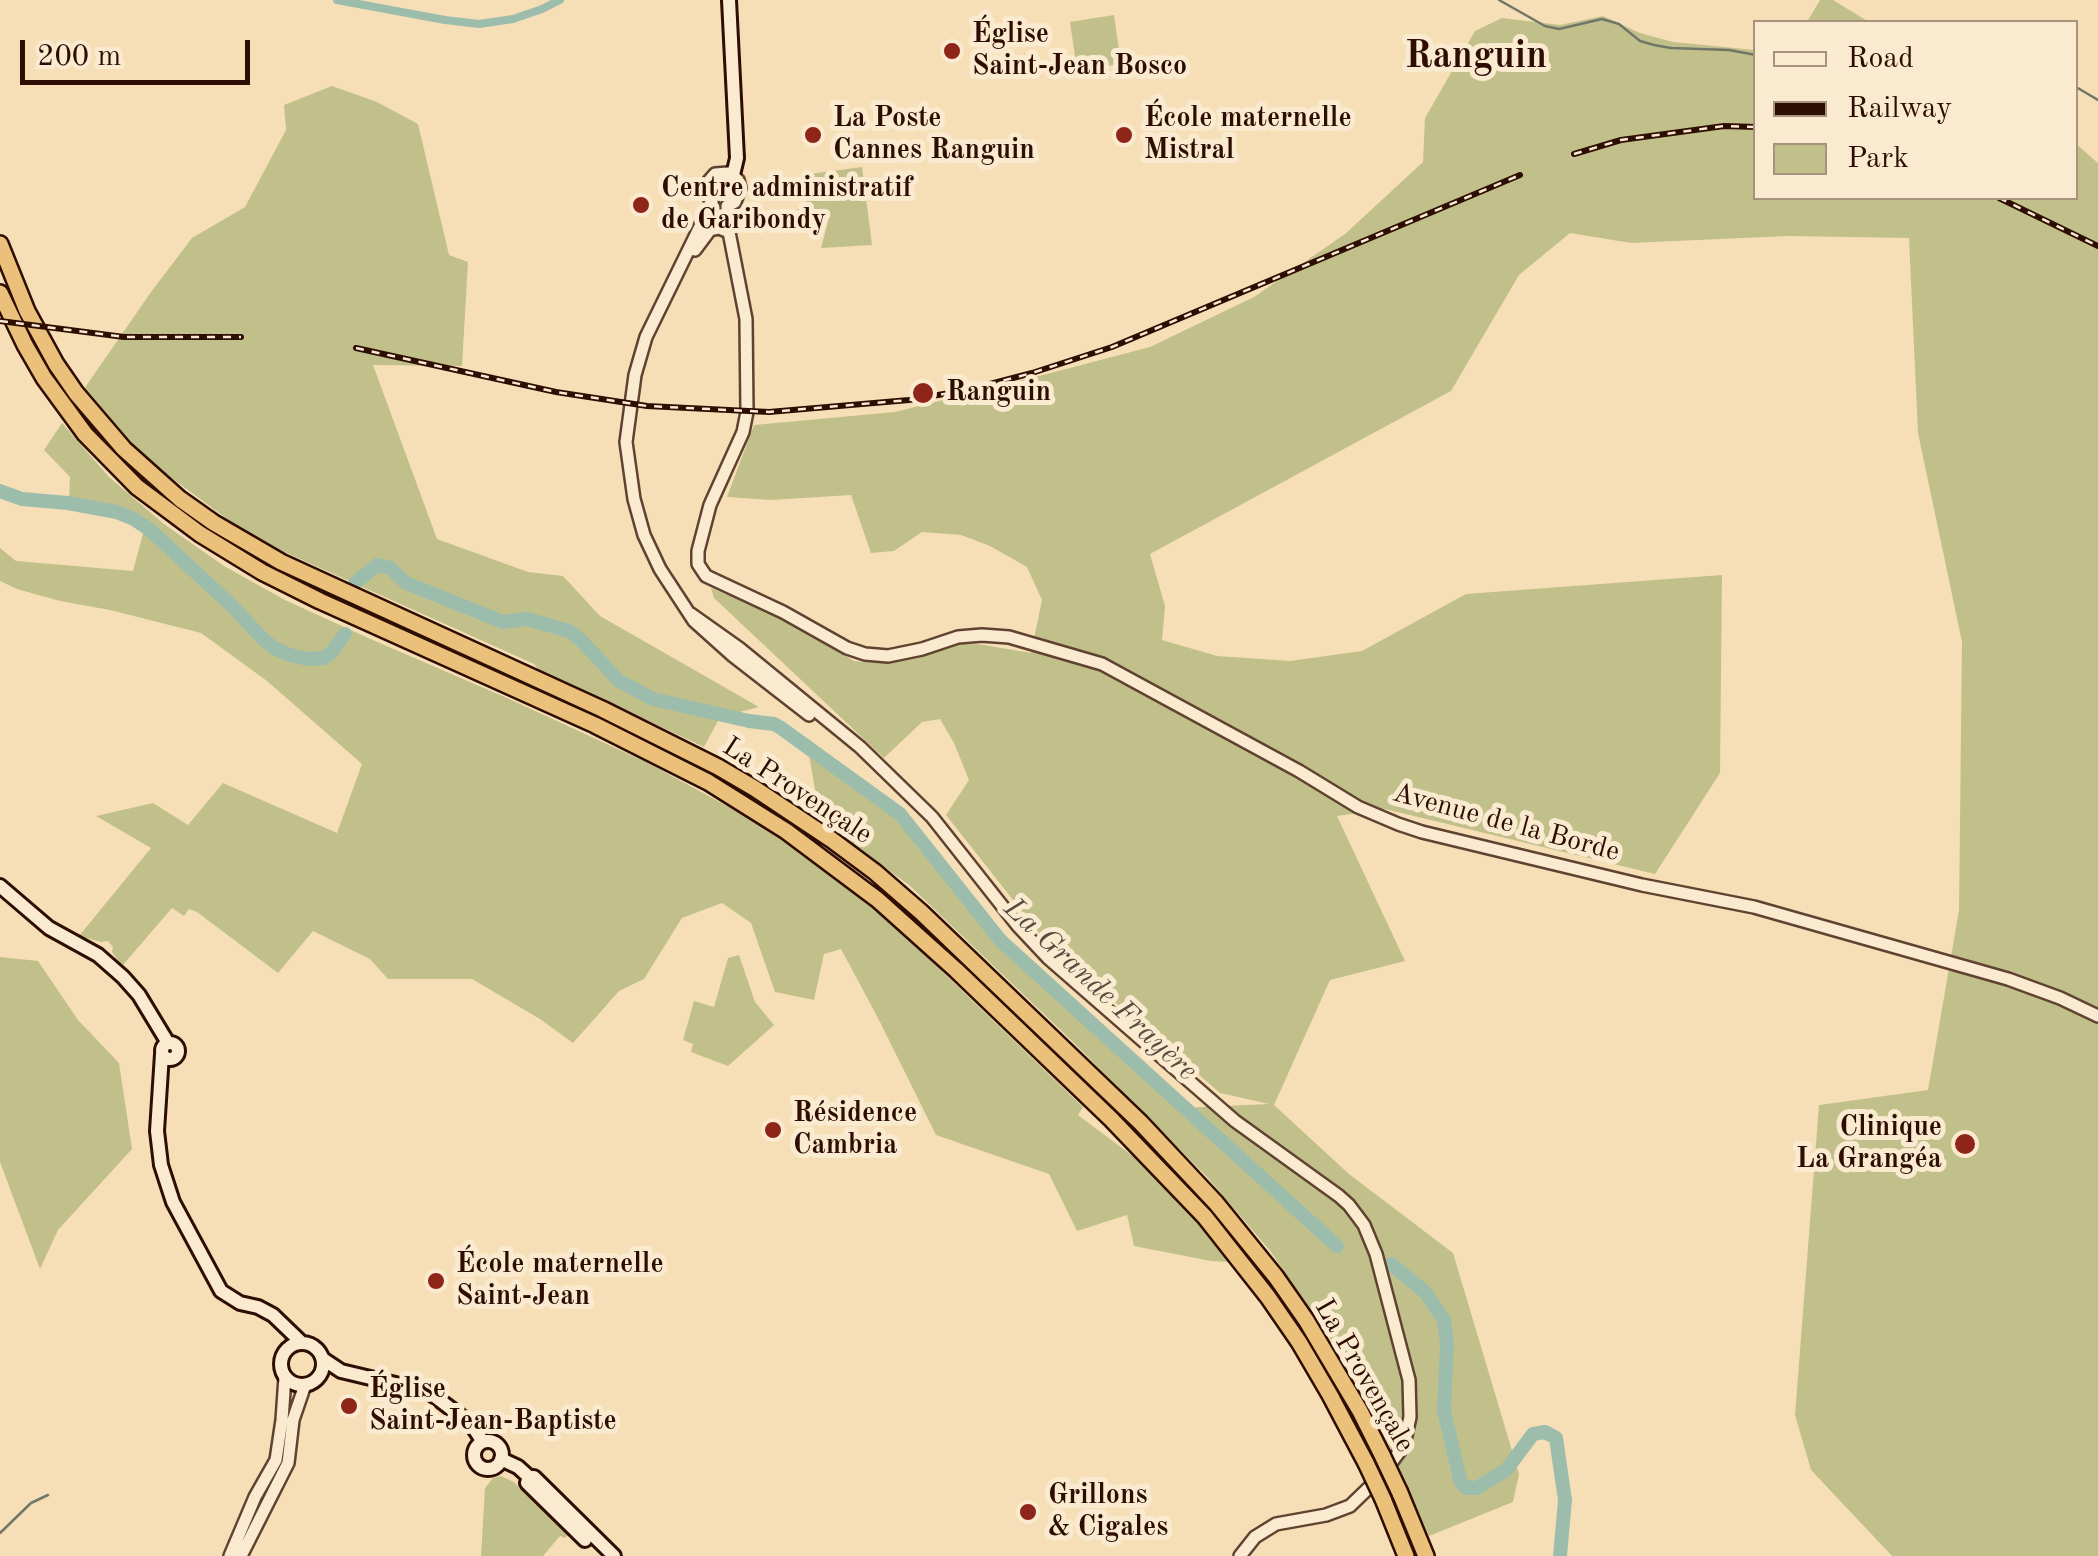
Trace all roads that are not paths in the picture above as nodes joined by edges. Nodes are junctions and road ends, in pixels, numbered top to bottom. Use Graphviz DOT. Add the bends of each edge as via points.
graph roads {
  1 [pos="726,0"];
  2 [pos="728,174"];
  3 [pos="712,202"];
  4 [pos="727,206"];
  5 [pos="729,232"];
  6 [pos="0,244"];
  7 [pos="687,256"];
  8 [pos="0,293"];
  9 [pos="0,886"];
  10 [pos="2098,1016"];
  11 [pos="248,1306"];
  12 [pos="301,1342"];
  13 [pos="285,1350"];
  14 [pos="323,1359"];
  15 [pos="341,1371"];
  16 [pos="319,1376"];
  17 [pos="285,1377"];
  18 [pos="305,1385"];
  19 [pos="483,1442"];
  20 [pos="501,1458"];
  21 [pos="529,1477"];
  22 [pos="230,1556"];
  23 [pos="241,1556"];
  24 [pos="602,1556"];
  25 [pos="614,1556"];
  26 [pos="1240,1556"];
  27 [pos="1406,1556"];
  28 [pos="1426,1556"];
  1 -- 2 [label="main road"];
  2 -- 3 [label="street" via="712,176"];
  2 -- 4 [label="street" via="740,193"];
  3 -- 4 [label="street"];
  3 -- 7 [label="street"];
  4 -- 5 [label="street"];
  5 -- 7 [label="street" via="710,230"];
  5 -- 10 [label="street, Avenue de la Borde" via="746,319 747,412 698,551 706,576 865,654 888,656 982,635 1102,664 1398,824 1754,906 2008,979"];
  6 -- 28 [label="highway, La Provençale, bridge" via="34,325 76,393 180,499 281,562 718,767 832,840 921,912 1141,1123 1276,1277 1360,1411"];
  7 -- 26 [label="street" via="640,354 626,447 644,536 660,570 691,614 860,747 932,817 1048,958 1235,1121 1350,1205 1368,1234 1410,1380 1410,1417 1400,1452 1350,1506 1276,1524"];
  8 -- 27 [label="highway, La Provençale, bridge" via="64,406 114,465 168,512 294,589 708,782 878,900 956,970 1205,1217 1268,1297 1330,1395"];
  9 -- 11 [label="main road" via="49,928 98,955 152,1014 165,1051 157,1131 164,1175 221,1291"];
  11 -- 12 [label="main road" via="273,1314"];
  11 -- 13 [label="main road" via="272,1326"];
  12 -- 13 [label="main road"];
  12 -- 14 [label="main road" via="318,1348"];
  13 -- 17 [label="main road"];
  14 -- 15 [label="main road"];
  14 -- 16 [label="main road"];
  15 -- 16 [label="main road"];
  15 -- 19 [label="main road" via="428,1392 471,1424"];
  16 -- 18 [label="main road"];
  17 -- 18 [label="main road"];
  17 -- 22 [label="street" via="276,1460"];
  18 -- 23 [label="street" via="292,1420 288,1462"];
  19 -- 20 [label="main road" via="496,1444"];
  19 -- 20 [label="main road" via="474,1454 478,1465 490,1469"];
  20 -- 21 [label="main road"];
  21 -- 24 [label="main road" via="527,1484"];
  21 -- 25 [label="main road"];
}
